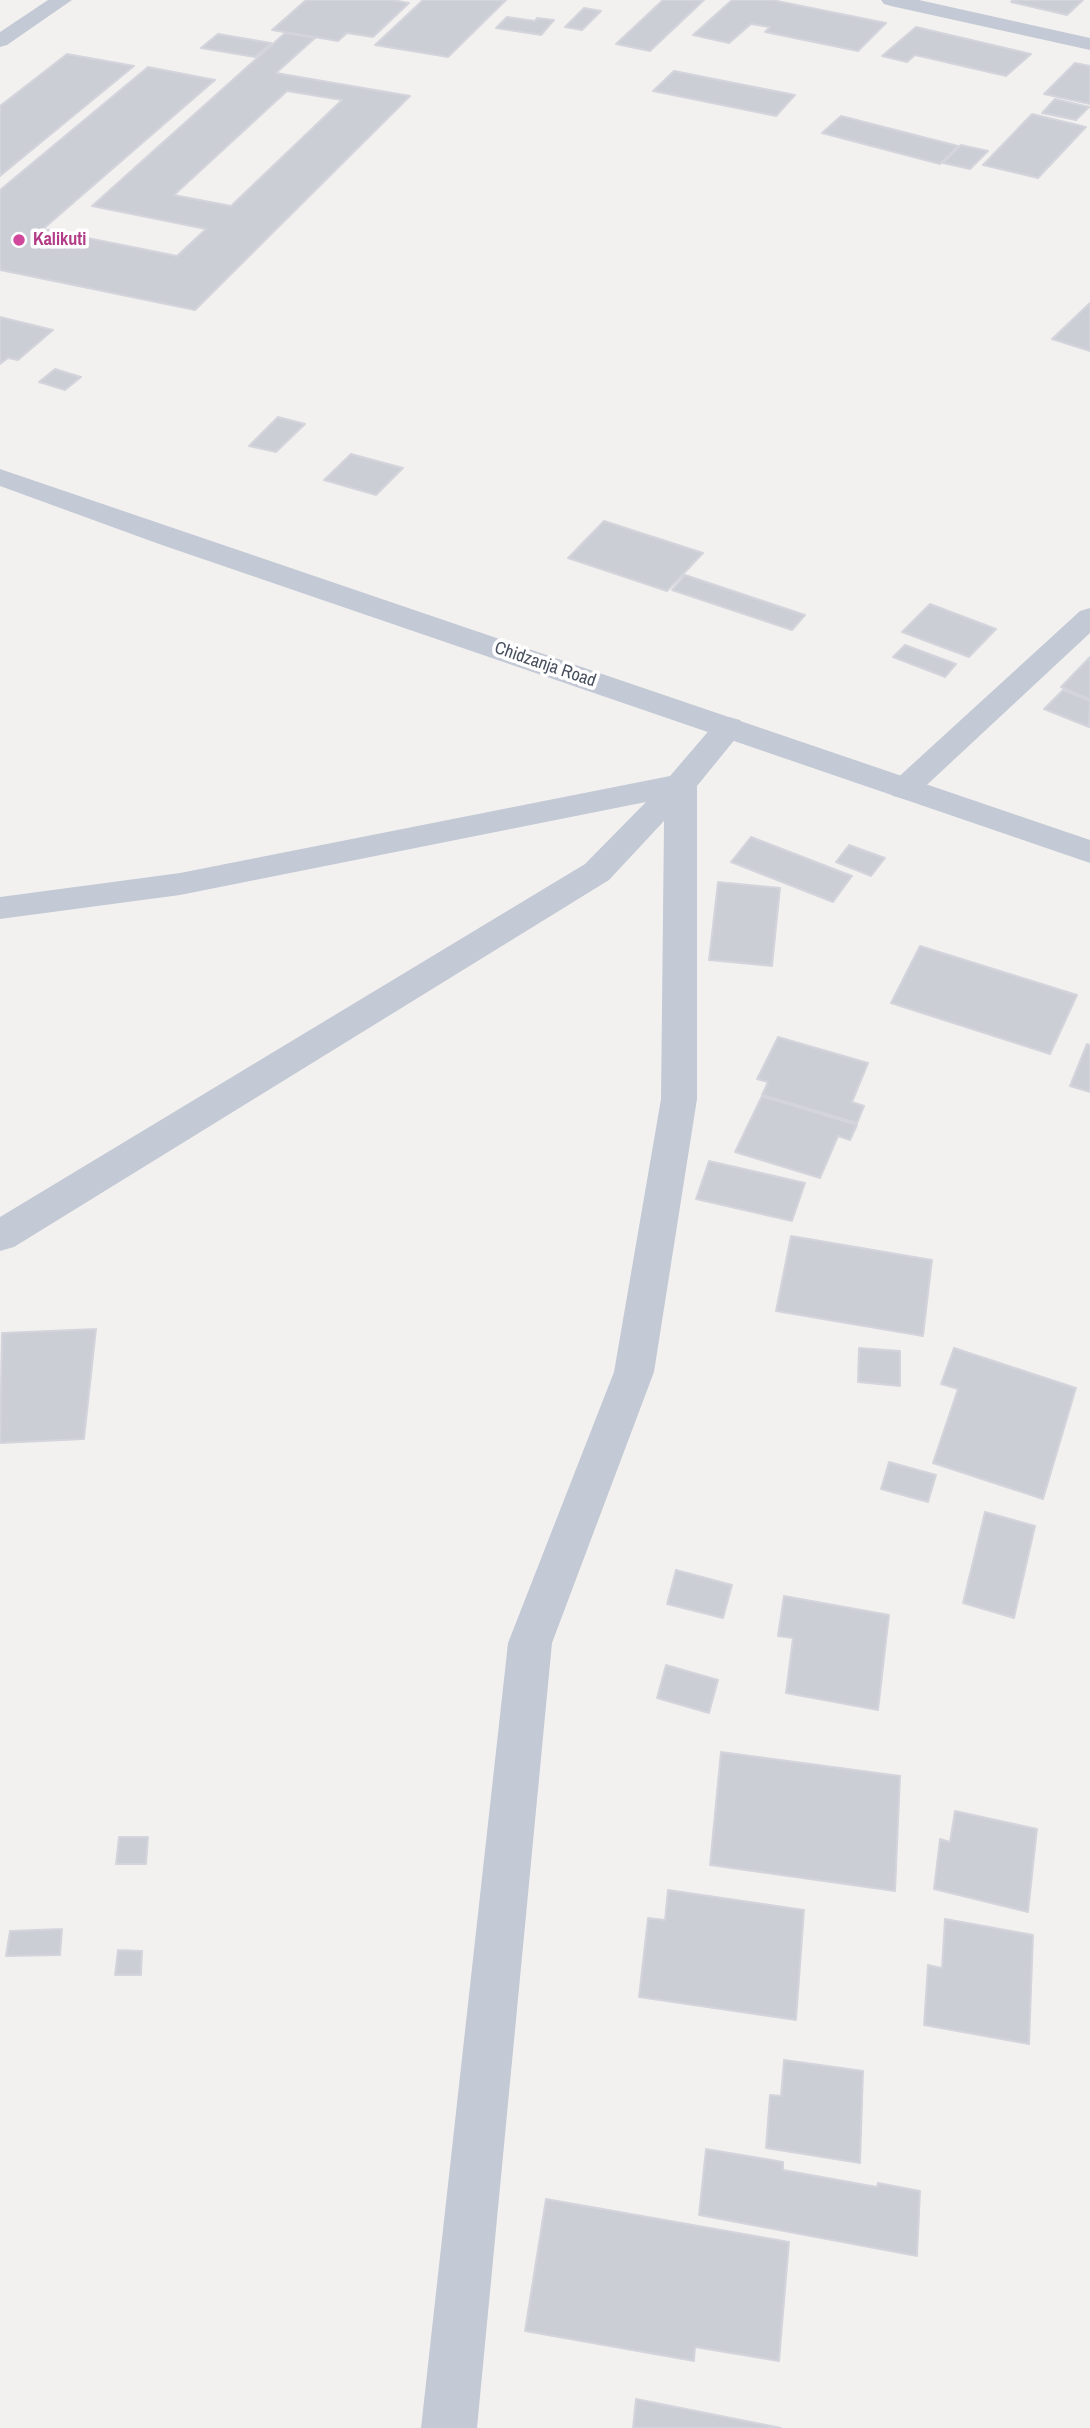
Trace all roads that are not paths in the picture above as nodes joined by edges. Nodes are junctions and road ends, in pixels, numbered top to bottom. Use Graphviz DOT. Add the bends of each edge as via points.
graph roads {
  1 [pos="62,0"];
  2 [pos="891,0"];
  3 [pos="0,41"];
  4 [pos="1090,44"];
  5 [pos="0,477"];
  6 [pos="1090,617"];
  7 [pos="729,727"];
  8 [pos="681,784"];
  9 [pos="904,789"];
  10 [pos="1090,852"];
  11 [pos="0,908"];
  12 [pos="0,1236"];
  13 [pos="449,2428"];
  1 -- 3 [label="street"];
  2 -- 4 [label="street"];
  5 -- 7 [label="street, Chidzanja Road"];
  6 -- 9 [label="street"];
  7 -- 8 [label="street"];
  7 -- 9 [label="street, Chidzanja Road"];
  8 -- 11 [label="street" via="180,884"];
  8 -- 12 [label="street" via="597,872"];
  8 -- 13 [label="street" via="679,1099 634,1372 530,1643"];
  9 -- 10 [label="street, Chidzanja Road"];
}
